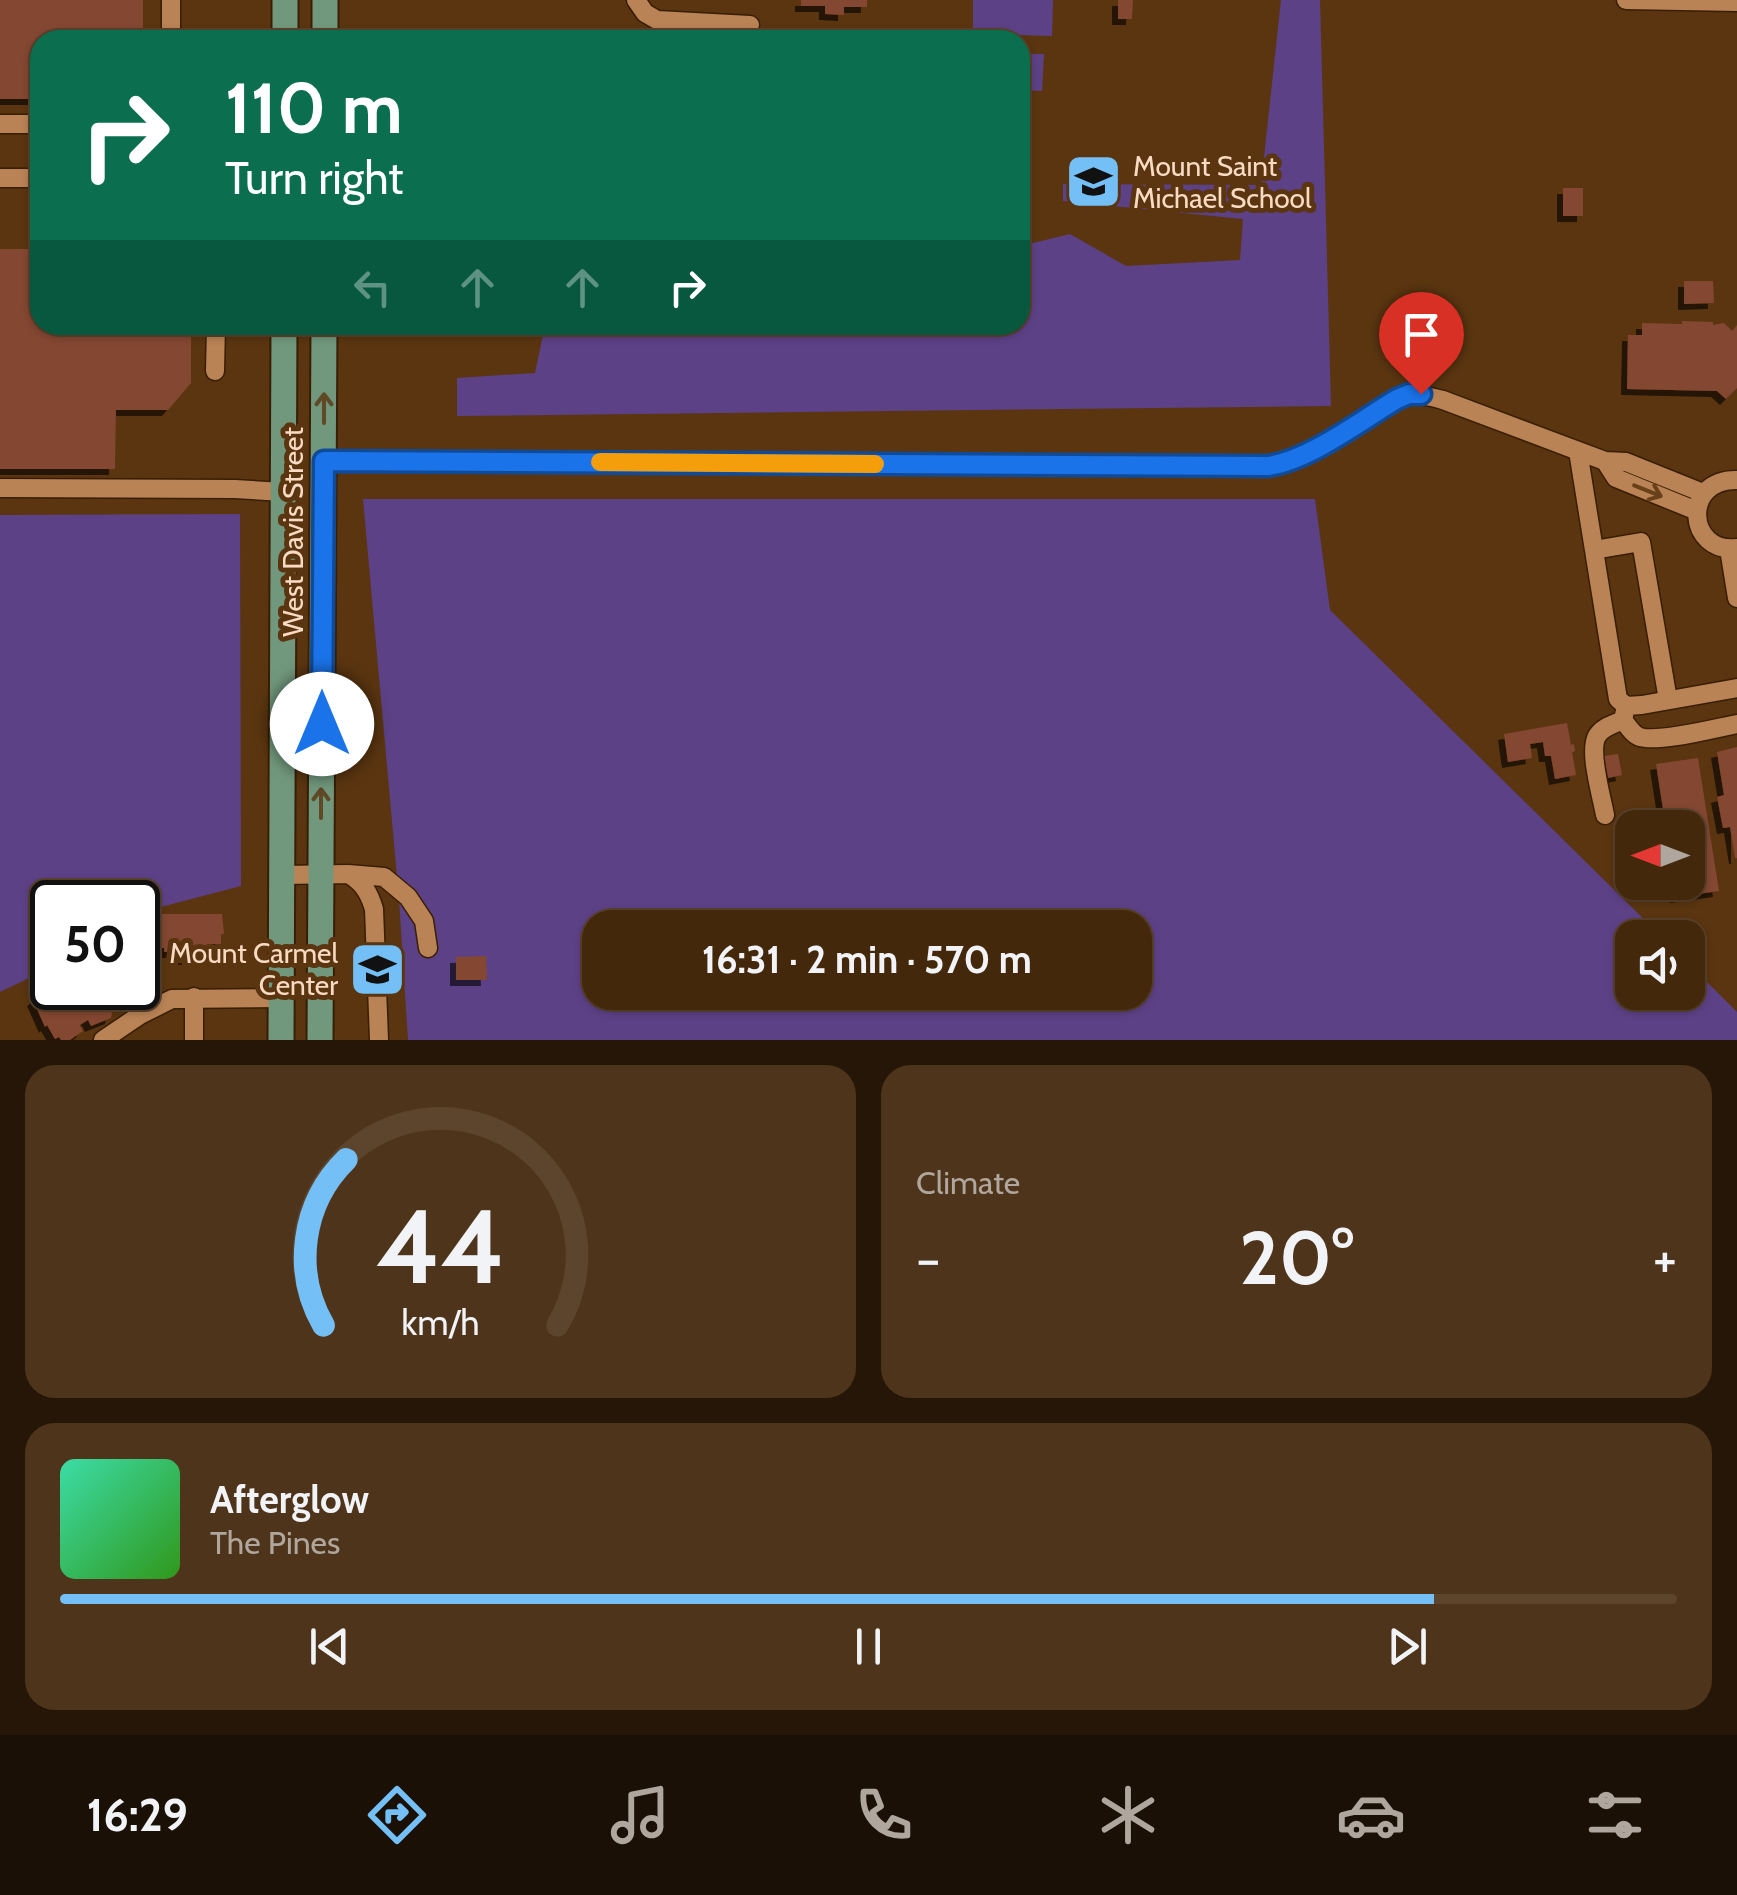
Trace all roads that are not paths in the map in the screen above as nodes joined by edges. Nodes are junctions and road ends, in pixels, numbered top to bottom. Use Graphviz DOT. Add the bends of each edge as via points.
graph roads {
  1 [pos="171,0"];
  2 [pos="285,0"];
  3 [pos="325,0"];
  4 [pos="636,0"];
  5 [pos="1626,0"];
  6 [pos="1737,2"];
  7 [pos="750,25"];
  8 [pos="171,30"];
  9 [pos="285,30"];
  10 [pos="325,30"];
  11 [pos="0,124"];
  12 [pos="30,124"];
  13 [pos="0,178"];
  14 [pos="30,178"];
  15 [pos="216,335"];
  16 [pos="284,335"];
  17 [pos="324,335"];
  18 [pos="215,371"];
  19 [pos="1578,451"];
  20 [pos="324,461"];
  21 [pos="1737,480"];
  22 [pos="0,488"];
  23 [pos="283,492"];
  24 [pos="1700,502"];
  25 [pos="1733,549"];
  26 [pos="1594,550"];
  27 [pos="1737,598"];
  28 [pos="1737,688"];
  29 [pos="1668,700"];
  30 [pos="1625,713"];
  31 [pos="1737,724"];
  32 [pos="1606,815"];
  33 [pos="321,874"];
  34 [pos="348,874"];
  35 [pos="282,875"];
  36 [pos="428,948"];
  37 [pos="194,997"];
  38 [pos="282,998"];
  39 [pos="103,1040"];
  40 [pos="194,1040"];
  41 [pos="281,1040"];
  42 [pos="320,1040"];
  43 [pos="379,1040"];
  1 -- 8 [label="street"];
  2 -- 9 [label="main road"];
  3 -- 10 [label="main road"];
  4 -- 7 [label="street" via="657,20"];
  5 -- 6 [label="street"];
  11 -- 12 [label="street"];
  13 -- 14 [label="street"];
  15 -- 18 [label="street"];
  16 -- 23 [label="main road, West Davis Street"];
  20 -- 17 [label="main road, West Davis Street, one-way"];
  19 -- 20 [label="street" via="1409,394 1312,450 1268,466"];
  19 -- 24 [label="street" via="1606,462 1616,478"];
  19 -- 26 [label="street"];
  33 -- 20 [label="main road, West Davis Street, one-way"];
  21 -- 24 [label="street" via="1720,481"];
  22 -- 23 [label="street"];
  23 -- 35 [label="main road, West Davis Street"];
  24 -- 25 [label="street" via="1698,526 1705,538"];
  25 -- 27 [label="street"];
  26 -- 29 [label="street" via="1642,542"];
  26 -- 30 [label="street"];
  28 -- 29 [label="street"];
  29 -- 30 [label="street"];
  30 -- 31 [label="street" via="1640,737"];
  30 -- 32 [label="street" via="1598,734 1593,749"];
  33 -- 34 [label="street"];
  33 -- 35 [label="street"];
  33 -- 42 [label="main road, West Davis Street"];
  34 -- 36 [label="street" via="384,878 408,897 424,921"];
  34 -- 43 [label="street" via="368,892 374,909"];
  35 -- 38 [label="main road, West Davis Street"];
  37 -- 38 [label="street"];
  37 -- 39 [label="street" via="172,998"];
  37 -- 40 [label="street"];
  38 -- 41 [label="main road, West Davis Street"];
}
